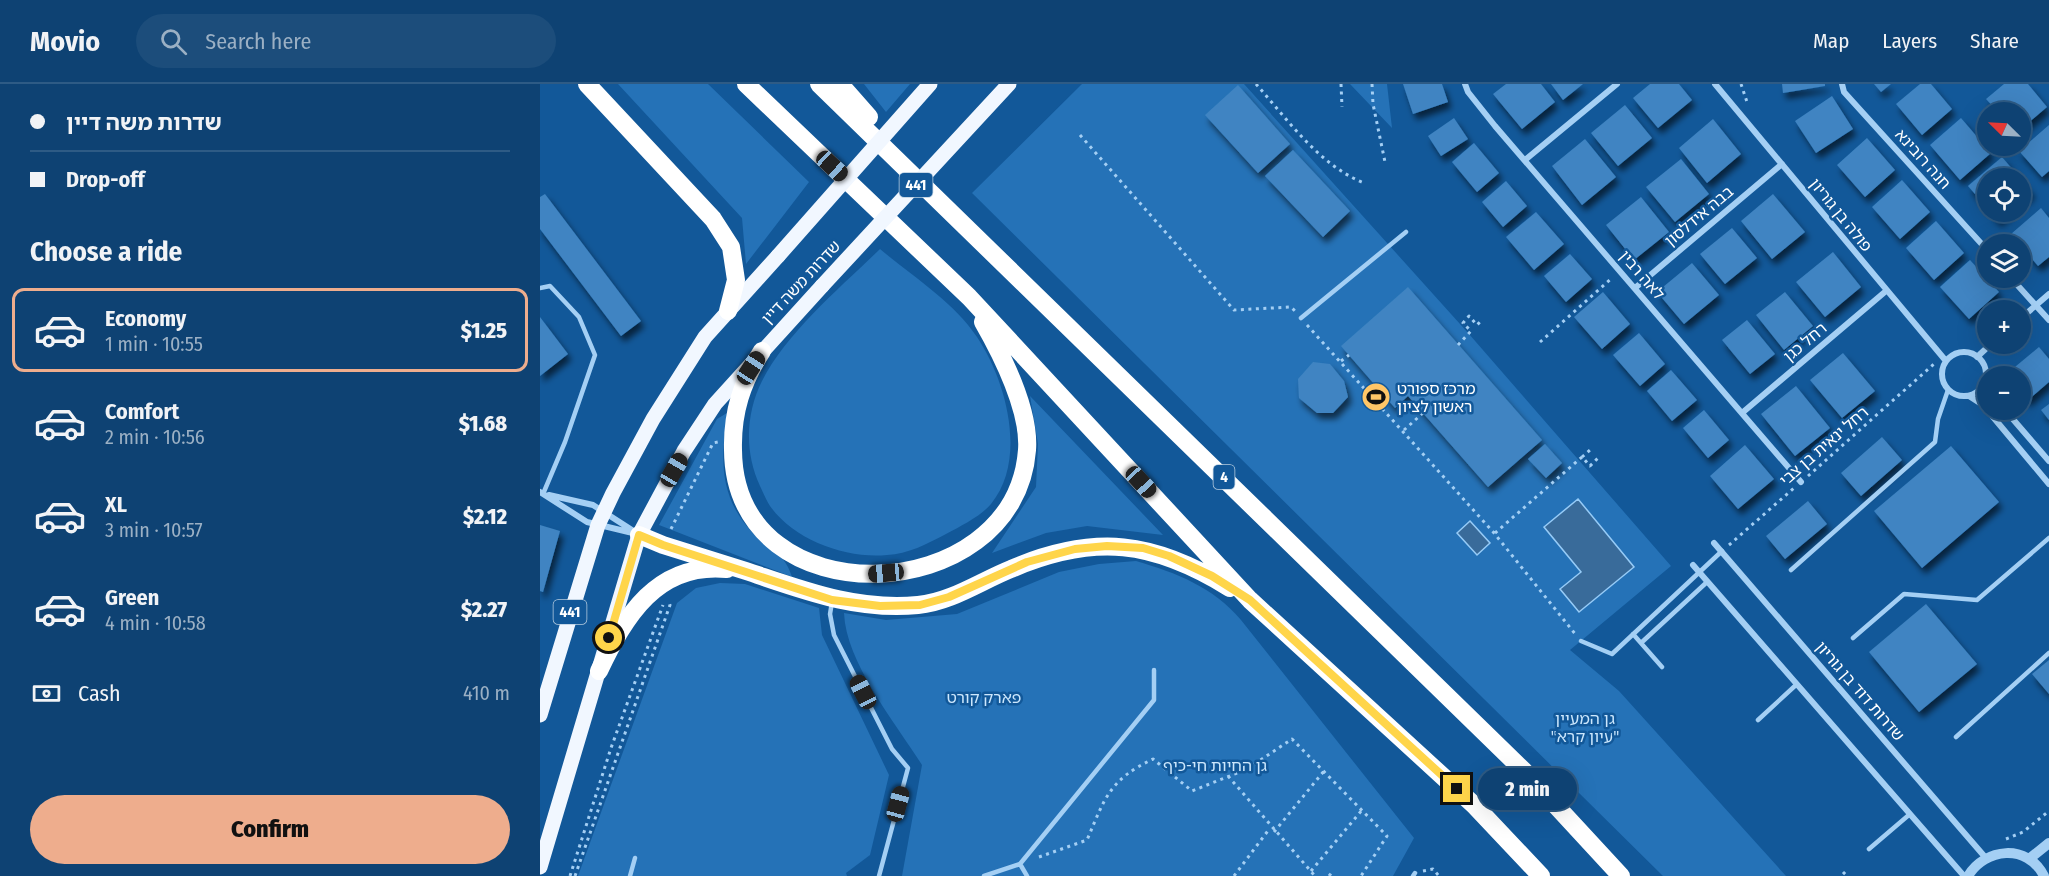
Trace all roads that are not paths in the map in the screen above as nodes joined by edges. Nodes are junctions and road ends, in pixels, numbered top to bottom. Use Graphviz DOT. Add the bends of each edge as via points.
graph roads {
  1 [pos="587,84"];
  2 [pos="746,84"];
  3 [pos="819,84"];
  4 [pos="840,84"];
  5 [pos="930,84"];
  6 [pos="1009,84"];
  7 [pos="1465,84"];
  8 [pos="1617,84"];
  9 [pos="1715,84"];
  10 [pos="1842,84"];
  11 [pos="1525,160"];
  12 [pos="1782,164"];
  13 [pos="950,208"];
  14 [pos="1406,232"];
  15 [pos="1977,239"];
  16 [pos="540,288"];
  17 [pos="1635,288"];
  18 [pos="2020,288"];
  19 [pos="1886,291"];
  20 [pos="2049,294"];
  21 [pos="969,297"];
  22 [pos="2036,305"];
  23 [pos="2031,309"];
  24 [pos="728,311"];
  25 [pos="1301,318"];
  26 [pos="2049,320"];
  27 [pos="762,351"];
  28 [pos="1980,354"];
  29 [pos="1977,357"];
  30 [pos="1944,360"];
  31 [pos="1983,366"];
  32 [pos="1948,390"];
  33 [pos="1977,391"];
  34 [pos="1969,396"];
  35 [pos="1742,412"];
  36 [pos="2014,420"];
  37 [pos="2049,461"];
  38 [pos="1801,482"];
  39 [pos="2049,484"];
  40 [pos="541,493"];
  41 [pos="605,510"];
  42 [pos="598,525"];
  43 [pos="639,535"];
  44 [pos="2049,538"];
  45 [pos="1714,543"];
  46 [pos="1722,551"];
  47 [pos="1693,565"];
  48 [pos="1791,570"];
  49 [pos="747,571"];
  50 [pos="1699,572"];
  51 [pos="1707,582"];
  52 [pos="832,600"];
  53 [pos="1250,600"];
  54 [pos="1633,634"];
  55 [pos="1853,638"];
  56 [pos="1581,641"];
  57 [pos="1641,642"];
  58 [pos="2049,653"];
  59 [pos="1662,667"];
  60 [pos="1154,670"];
  61 [pos="599,671"];
  62 [pos="1797,684"];
  63 [pos="540,715"];
  64 [pos="1758,720"];
  65 [pos="1956,737"];
  66 [pos="1910,814"];
  67 [pos="2049,843"];
  68 [pos="1869,849"];
  69 [pos="1985,857"];
  70 [pos="635,858"];
  71 [pos="2029,859"];
  72 [pos="1020,864"];
  73 [pos="540,867"];
  74 [pos="630,876"];
  75 [pos="879,876"];
  76 [pos="984,876"];
  77 [pos="1027,876"];
  78 [pos="1541,876"];
  79 [pos="1621,876"];
  80 [pos="1966,876"];
  81 [pos="2044,876"];
  1 -- 24 [label="highway" via="713,219 731,247 736,280"];
  2 -- 21 [label="highway"];
  3 -- 13 [label="highway, 4"];
  4 -- 13 [label="highway"];
  5 -- 24 [label="main road, שדרות משה דיין / 441, bridge"];
  6 -- 27 [label="main road, שדרות משה דיין / 441, bridge"];
  7 -- 11 [label="street, לאה רבין"];
  8 -- 11 [label="street"];
  9 -- 12 [label="street, פולה בן גוריון"];
  10 -- 15 [label="street, חנה רובינא"];
  11 -- 17 [label="street, לאה רבין"];
  12 -- 17 [label="street, בבה אידלסון"];
  12 -- 19 [label="street, פולה בן גוריון"];
  13 -- 79 [label="highway, 4" via="1524,771"];
  14 -- 25 [label="lane"];
  16 -- 40 [label="lane" via="550,286 579,317 595,355 565,442"];
  17 -- 35 [label="street, לאה רבין"];
  18 -- 22 [label="street"];
  19 -- 30 [label="street, פולה בן גוריון"];
  19 -- 35 [label="street, רחל כגן"];
  20 -- 22 [label="street"];
  21 -- 27 [label="highway" via="1012,382 1025,420 1028,448 1024,471 1004,513 987,533 960,551 903,572 869,575 810,563 768,535 752,516 735,478 733,440 738,398"];
  21 -- 53 [label="highway"];
  22 -- 23 [label="street"];
  22 -- 26 [label="street"];
  24 -- 41 [label="main road, שדרות משה דיין / 441" via="705,337 659,410"];
  27 -- 43 [label="main road, שדרות משה דיין / 441" via="706,417"];
  28 -- 29 [label="street"];
  29 -- 30 [label="street" via="1964,352"];
  29 -- 31 [label="street"];
  30 -- 32 [label="street" via="1942,376"];
  32 -- 34 [label="street"];
  32 -- 48 [label="lane" via="1935,442"];
  33 -- 34 [label="street"];
  34 -- 39 [label="street" via="1983,405"];
  35 -- 38 [label="street, לאה רבין"];
  36 -- 37 [label="street"];
  40 -- 41 [label="street"];
  40 -- 42 [label="street"];
  41 -- 42 [label="main road, שדרות משה דיין / 441"];
  41 -- 43 [label="street"];
  42 -- 43 [label="street"];
  42 -- 63 [label="main road, שדרות משה דיין / 441"];
  43 -- 49 [label="highway"];
  43 -- 61 [label="main road, שדרות משה דיין / 441"];
  44 -- 55 [label="lane" via="1977,600 1904,594"];
  45 -- 46 [label="street, שדרות דוד בן גוריון"];
  46 -- 50 [label="lane"];
  46 -- 69 [label="street, שדרות דוד בן גוריון"];
  47 -- 50 [label="street"];
  49 -- 52 [label="highway"];
  49 -- 61 [label="highway" via="721,568 691,572 661,585 627,619"];
  50 -- 51 [label="street"];
  50 -- 54 [label="lane"];
  51 -- 57 [label="lane"];
  51 -- 62 [label="street"];
  52 -- 53 [label="highway" via="880,606 920,605 949,597 1043,556 1107,546 1143,548 1169,556"];
  52 -- 75 [label="lane" via="834,634 892,749 908,768"];
  53 -- 78 [label="highway" via="1474,805"];
  54 -- 56 [label="lane" via="1612,654"];
  54 -- 57 [label="lane"];
  57 -- 59 [label="lane"];
  58 -- 65 [label="lane"];
  60 -- 72 [label="lane" via="1154,700"];
  61 -- 73 [label="main road, שדרות משה דיין / 441"];
  62 -- 64 [label="lane"];
  62 -- 66 [label="street"];
  66 -- 68 [label="lane"];
  66 -- 80 [label="street"];
  67 -- 71 [label="street"];
  69 -- 71 [label="street" via="2014,853"];
  69 -- 80 [label="street"];
  70 -- 74 [label="lane"];
  71 -- 81 [label="street"];
  72 -- 76 [label="lane"];
  72 -- 77 [label="lane"];
}
